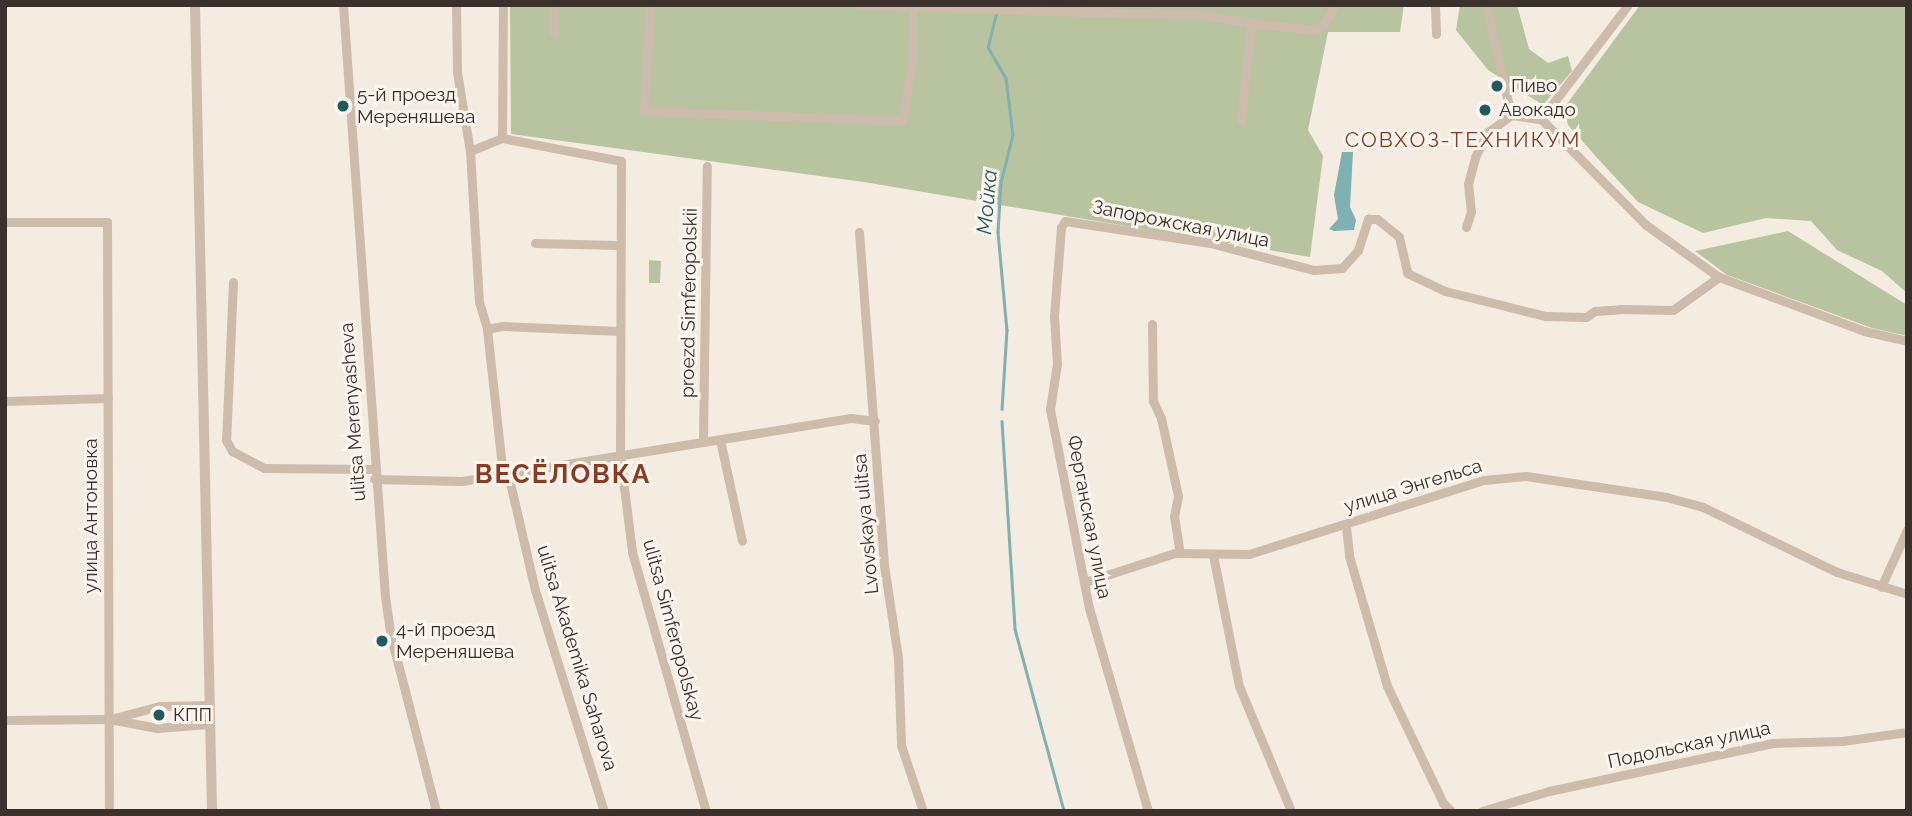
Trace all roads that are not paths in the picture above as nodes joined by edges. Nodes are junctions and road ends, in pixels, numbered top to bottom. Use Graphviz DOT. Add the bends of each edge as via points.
graph roads {
  1 [pos="195,5"];
  2 [pos="343,5"];
  3 [pos="456,5"];
  4 [pos="503,5"];
  5 [pos="554,5"];
  6 [pos="650,5"];
  7 [pos="858,5"];
  8 [pos="1334,5"];
  9 [pos="1435,5"];
  10 [pos="1486,5"];
  11 [pos="1629,5"];
  12 [pos="913,6"];
  13 [pos="1083,9"];
  14 [pos="1251,23"];
  15 [pos="553,34"];
  16 [pos="1436,34"];
  17 [pos="1511,115"];
  18 [pos="1541,119"];
  19 [pos="1241,121"];
  20 [pos="502,138"];
  21 [pos="470,148"];
  22 [pos="707,166"];
  23 [pos="5,222"];
  24 [pos="1063,223"];
  25 [pos="1466,227"];
  26 [pos="859,232"];
  27 [pos="535,243"];
  28 [pos="618,245"];
  29 [pos="1719,277"];
  30 [pos="233,282"];
  31 [pos="1152,324"];
  32 [pos="487,329"];
  33 [pos="618,331"];
  34 [pos="1907,341"];
  35 [pos="108,398"];
  36 [pos="5,401"];
  37 [pos="875,421"];
  38 [pos="703,440"];
  39 [pos="720,440"];
  40 [pos="620,455"];
  41 [pos="374,474"];
  42 [pos="505,475"];
  43 [pos="1346,526"];
  44 [pos="1907,530"];
  45 [pos="742,541"];
  46 [pos="1180,552"];
  47 [pos="1213,555"];
  48 [pos="1085,582"];
  49 [pos="1881,587"];
  50 [pos="1907,594"];
  51 [pos="209,705"];
  52 [pos="109,719"];
  53 [pos="5,720"];
  54 [pos="209,724"];
  55 [pos="1907,732"];
  56 [pos="109,811"];
  57 [pos="212,811"];
  58 [pos="436,811"];
  59 [pos="604,811"];
  60 [pos="706,811"];
  61 [pos="923,811"];
  62 [pos="1148,811"];
  63 [pos="1291,811"];
  64 [pos="1451,811"];
  65 [pos="1482,811"];
  1 -- 51 [label="street"];
  2 -- 41 [label="street, ulitsa Merenyasheva"];
  3 -- 21 [label="street, ulitsa Akademika Saharova" via="457,72"];
  4 -- 20 [label="street"];
  5 -- 15 [label="street"];
  6 -- 12 [label="street" via="645,111 902,121 912,64"];
  7 -- 12 [label="street"];
  8 -- 14 [label="street" via="1324,25 1314,30"];
  9 -- 16 [label="street"];
  10 -- 17 [label="street"];
  11 -- 18 [label="street"];
  12 -- 13 [label="street"];
  13 -- 14 [label="street" via="1203,15"];
  14 -- 19 [label="street"];
  17 -- 18 [label="street"];
  17 -- 25 [label="street" via="1488,132 1475,157"];
  18 -- 29 [label="street" via="1646,225"];
  20 -- 21 [label="street"];
  20 -- 28 [label="street, ulitsa Simferopolskay" via="621,161"];
  21 -- 32 [label="street, ulitsa Akademika Saharova" via="479,302"];
  22 -- 38 [label="street, proezd Simferopolskii"];
  23 -- 35 [label="street, улица Антоновка" via="107,222"];
  24 -- 29 [label="street, Запорожская улица" via="1210,243 1314,270 1342,268 1358,250 1368,219 1377,219 1399,237 1407,273 1445,291 1546,316 1673,310"];
  24 -- 48 [label="street, Ферганская улица" via="1054,316 1057,364 1050,409"];
  26 -- 37 [label="street, Lvovskaya ulitsa"];
  27 -- 28 [label="street"];
  28 -- 33 [label="street, ulitsa Simferopolskay"];
  29 -- 34 [label="street" via="1864,331"];
  30 -- 41 [label="street" via="226,440 232,451 264,468"];
  31 -- 46 [label="street" via="1153,401 1178,496 1174,516"];
  32 -- 33 [label="street"];
  32 -- 42 [label="street, ulitsa Akademika Saharova"];
  33 -- 40 [label="street, ulitsa Simferopolskay"];
  35 -- 36 [label="street"];
  35 -- 52 [label="street, улица Антоновка"];
  37 -- 39 [label="street" via="851,418"];
  37 -- 61 [label="street, Lvovskaya ulitsa" via="884,565 898,658 901,746"];
  38 -- 39 [label="street"];
  38 -- 40 [label="street"];
  39 -- 45 [label="street"];
  40 -- 42 [label="street"];
  40 -- 60 [label="street, ulitsa Simferopolskay" via="632,552"];
  41 -- 42 [label="street" via="462,481"];
  41 -- 58 [label="street, ulitsa Merenyasheva" via="390,633"];
  42 -- 59 [label="street, ulitsa Akademika Saharova" via="535,590"];
  43 -- 47 [label="street, улица Энгельса" via="1317,530 1249,554"];
  43 -- 49 [label="street, улица Энгельса" via="1484,480 1526,477 1666,497 1703,508 1837,572"];
  43 -- 64 [label="street" via="1349,556 1387,686"];
  44 -- 49 [label="street"];
  46 -- 47 [label="street, улица Энгельса"];
  46 -- 48 [label="street, улица Энгельса"];
  47 -- 63 [label="street" via="1240,686"];
  48 -- 62 [label="street, Ферганская улица"];
  49 -- 50 [label="street, улица Энгельса"];
  51 -- 52 [label="street" via="160,706"];
  51 -- 54 [label="street"];
  52 -- 53 [label="street"];
  52 -- 54 [label="street" via="157,728"];
  52 -- 56 [label="street, улица Антоновка"];
  54 -- 57 [label="street"];
  55 -- 65 [label="street, Подольская улица" via="1842,741 1773,743 1549,791"];
}
